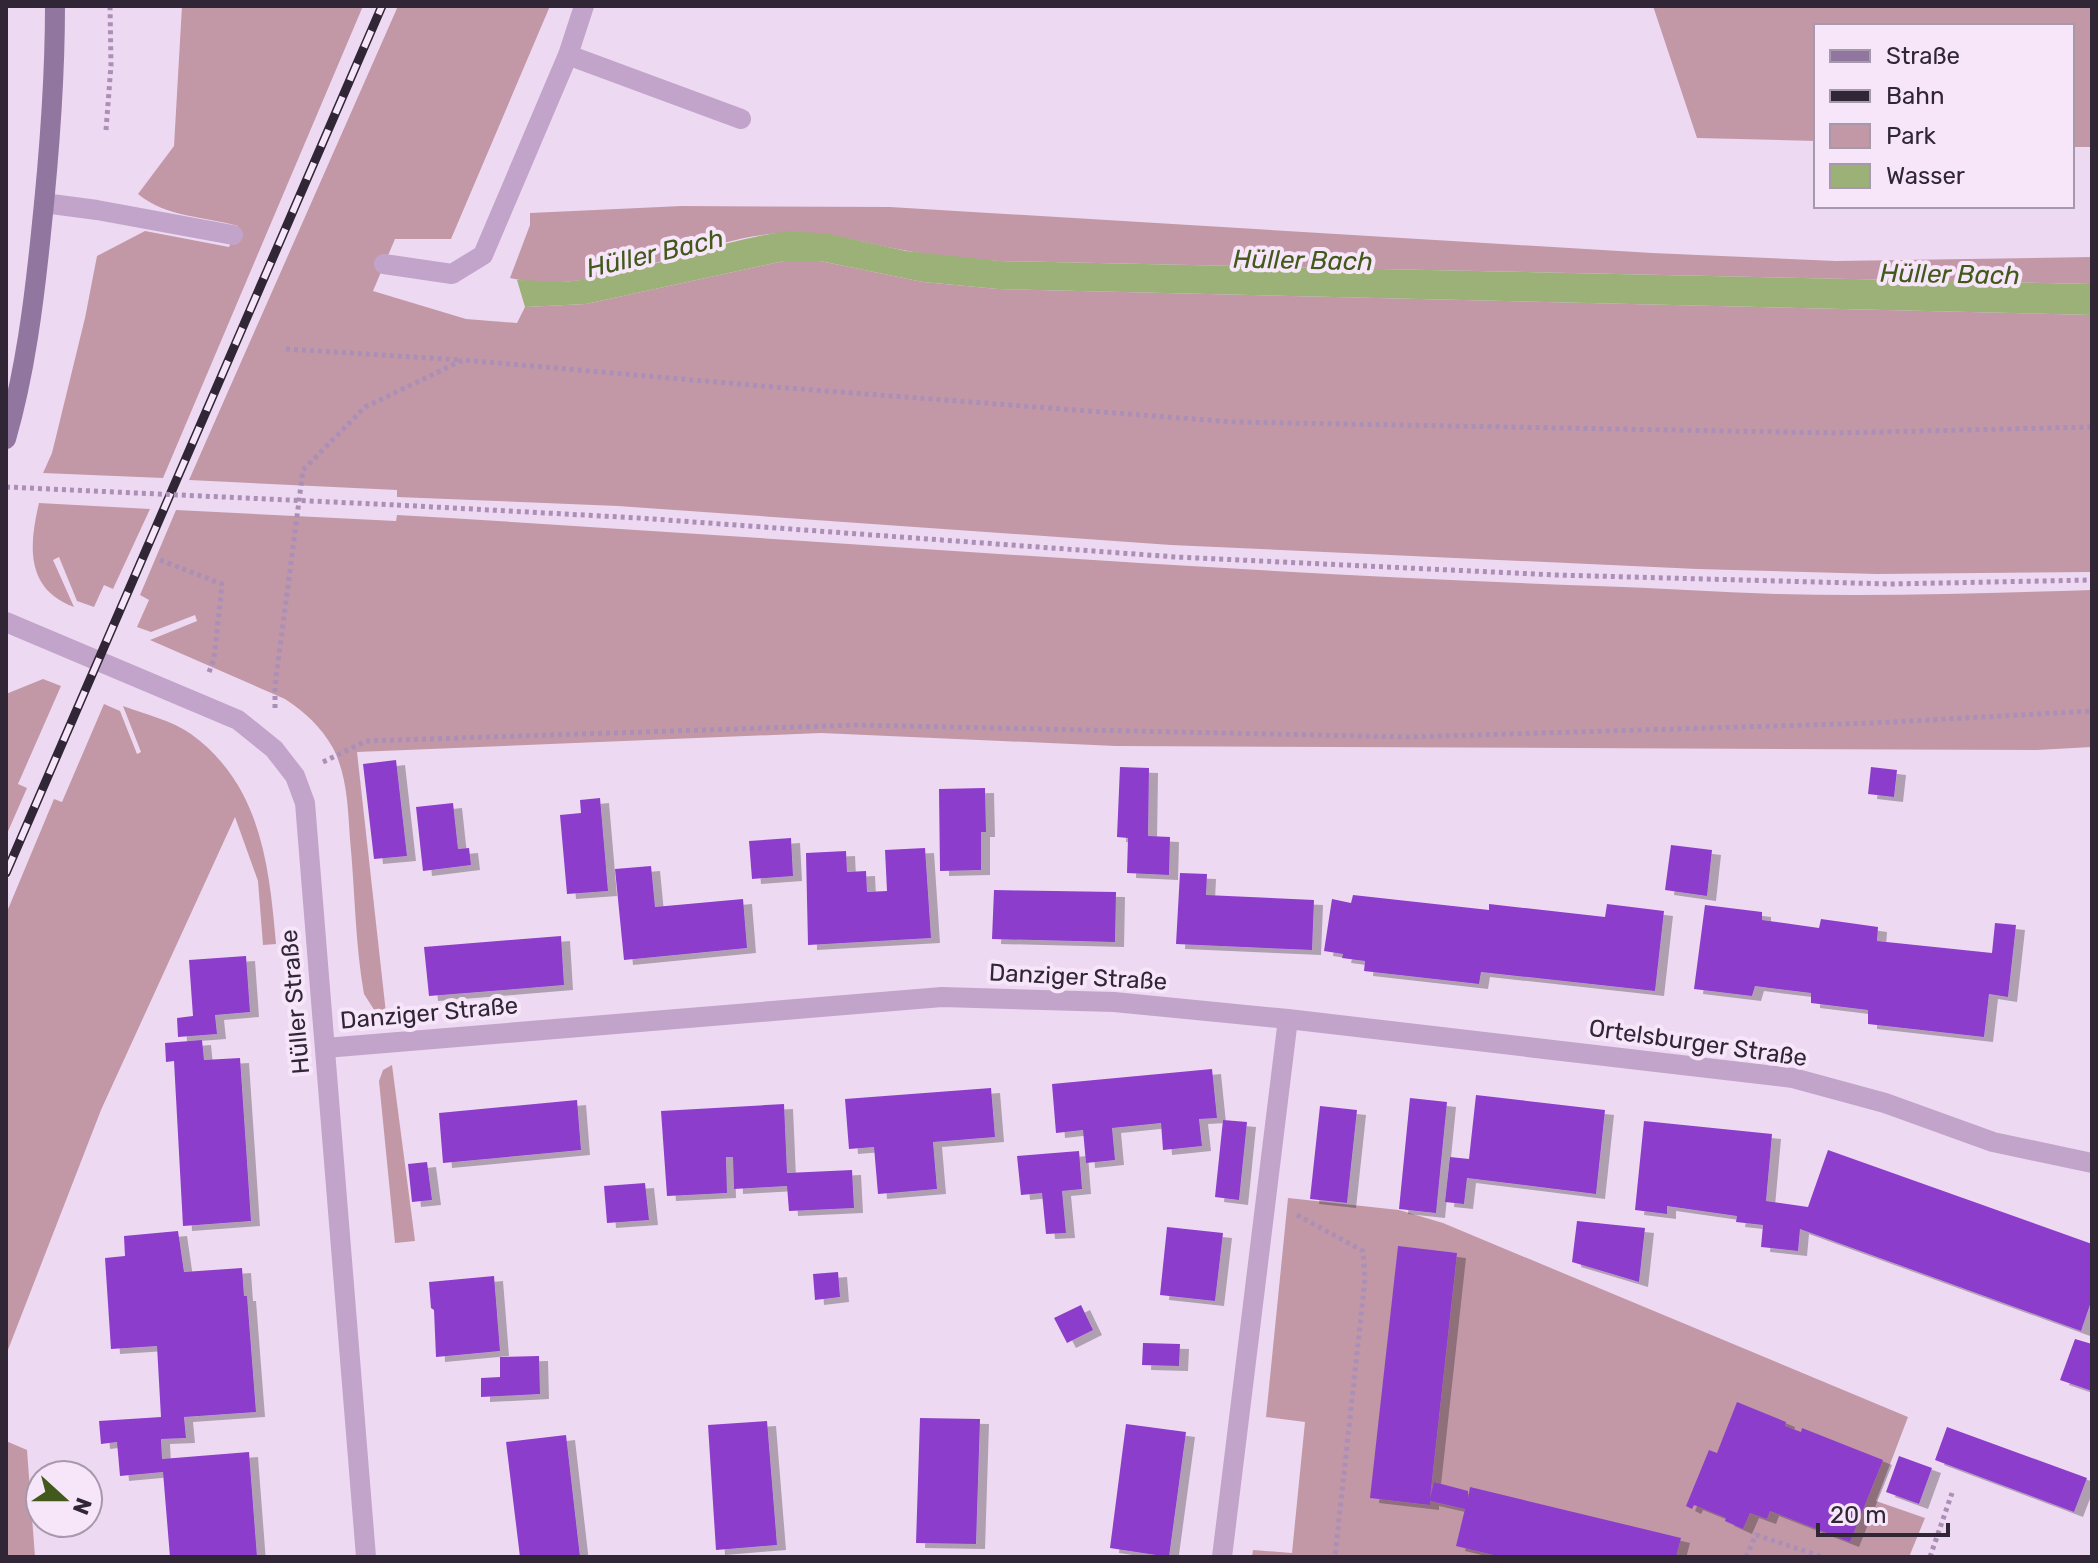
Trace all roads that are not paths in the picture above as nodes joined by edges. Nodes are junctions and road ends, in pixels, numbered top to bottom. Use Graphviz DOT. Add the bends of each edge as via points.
graph roads {
  1 [pos="55,6"];
  2 [pos="584,6"];
  3 [pos="568,55"];
  4 [pos="741,119"];
  5 [pos="44,203"];
  6 [pos="233,235"];
  7 [pos="384,264"];
  8 [pos="6,439"];
  9 [pos="6,622"];
  10 [pos="1288,1019"];
  11 [pos="325,1048"];
  12 [pos="2092,1163"];
  13 [pos="366,1557"];
  14 [pos="1222,1557"];
  1 -- 5 [label="main road"];
  2 -- 3 [label="street"];
  3 -- 4 [label="street"];
  3 -- 7 [label="street" via="483,255 452,274"];
  5 -- 6 [label="street"];
  5 -- 8 [label="main road" via="28,339"];
  9 -- 11 [label="street, Hüller Straße" via="238,720 274,749 295,776 305,803"];
  10 -- 11 [label="street, Danziger Straße" via="1114,1002 942,997"];
  10 -- 12 [label="street, Ortelsburger Straße" via="1793,1078 1885,1103 1993,1142"];
  10 -- 14 [label="street"];
  11 -- 13 [label="street, Hüller Straße"];
}
